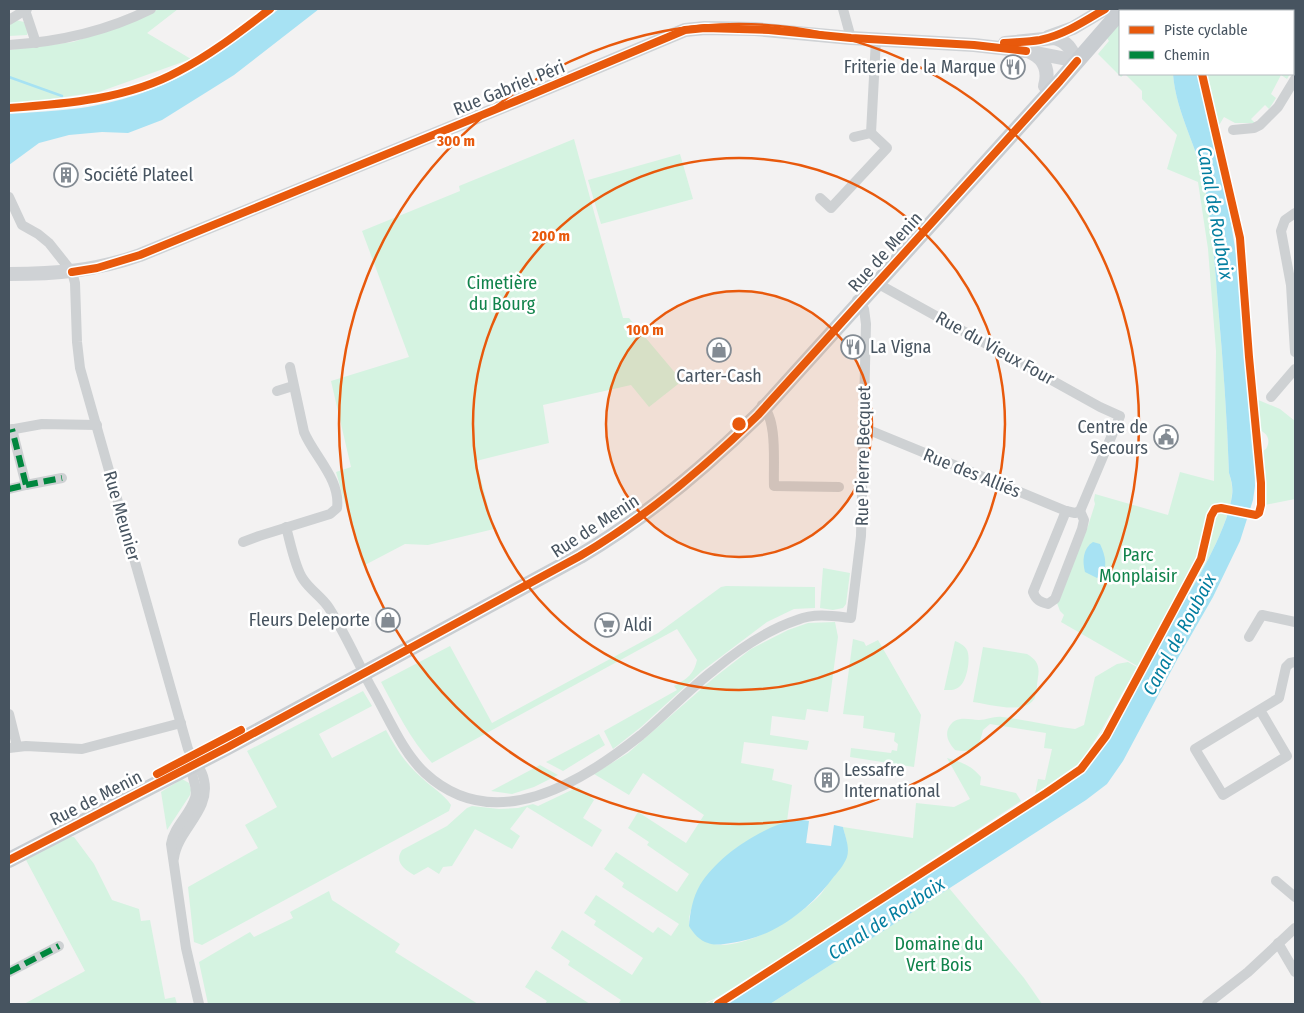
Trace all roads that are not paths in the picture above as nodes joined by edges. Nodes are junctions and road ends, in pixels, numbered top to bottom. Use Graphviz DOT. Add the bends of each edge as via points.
graph roads {
  1 [pos="26,9"];
  2 [pos="151,9"];
  3 [pos="843,9"];
  4 [pos="1105,9"];
  5 [pos="1114,9"];
  6 [pos="1119,13"];
  7 [pos="1294,15"];
  8 [pos="9,20"];
  9 [pos="1295,36"];
  10 [pos="851,38"];
  11 [pos="876,39"];
  12 [pos="1041,39"];
  13 [pos="36,43"];
  14 [pos="9,45"];
  15 [pos="974,45"];
  16 [pos="1026,51"];
  17 [pos="1073,58"];
  18 [pos="1295,79"];
  19 [pos="1045,86"];
  20 [pos="1233,130"];
  21 [pos="871,133"];
  22 [pos="854,137"];
  23 [pos="9,197"];
  24 [pos="820,198"];
  25 [pos="1295,213"];
  26 [pos="72,272"];
  27 [pos="9,274"];
  28 [pos="874,282"];
  29 [pos="858,300"];
  30 [pos="1294,322"];
  31 [pos="1295,352"];
  32 [pos="290,367"];
  33 [pos="1295,369"];
  34 [pos="293,386"];
  35 [pos="277,391"];
  36 [pos="1271,397"];
  37 [pos="762,405"];
  38 [pos="96,425"];
  39 [pos="864,428"];
  40 [pos="10,430"];
  41 [pos="62,478"];
  42 [pos="26,485"];
  43 [pos="839,487"];
  44 [pos="9,489"];
  45 [pos="1066,511"];
  46 [pos="1080,511"];
  47 [pos="286,527"];
  48 [pos="243,542"];
  49 [pos="1295,622"];
  50 [pos="1249,637"];
  51 [pos="1295,662"];
  52 [pos="362,670"];
  53 [pos="1260,710"];
  54 [pos="9,714"];
  55 [pos="181,723"];
  56 [pos="13,747"];
  57 [pos="193,762"];
  58 [pos="9,851"];
  59 [pos="9,860"];
  60 [pos="1276,881"];
  61 [pos="1295,897"];
  62 [pos="1295,928"];
  63 [pos="1278,943"];
  64 [pos="59,946"];
  65 [pos="9,972"];
  66 [pos="1295,972"];
  67 [pos="199,1004"];
  68 [pos="1207,1004"];
  1 -- 8 [label="street"];
  1 -- 13 [label="street"];
  2 -- 13 [label="street" via="100,29"];
  3 -- 10 [label="street"];
  4 -- 12 [label="main road, Rue Gabriel Péri" via="1068,30"];
  5 -- 17 [label="main road, Rue de Menin"];
  6 -- 17 [label="main road, Rue de Menin"];
  7 -- 9 [label="street"];
  10 -- 11 [label="main road, Rue Gabriel Péri"];
  10 -- 26 [label="main road, Rue Gabriel Péri" via="690,36 588,72 140,255"];
  11 -- 15 [label="main road, Rue Gabriel Péri"];
  11 -- 21 [label="street"];
  12 -- 15 [label="main road, Rue Gabriel Péri"];
  12 -- 17 [label="main road, Rue Gabriel Péri" via="1067,43"];
  13 -- 14 [label="street"];
  15 -- 16 [label="main road, Rue Gabriel Péri"];
  16 -- 17 [label="main road, Rue Gabriel Péri"];
  16 -- 19 [label="main road" via="1035,54 1044,65"];
  17 -- 19 [label="main road, Rue de Menin"];
  17 -- 28 [label="main road, Rue de Menin" via="1060,81"];
  18 -- 20 [label="street" via="1280,104 1260,125"];
  19 -- 28 [label="main road, Rue de Menin"];
  21 -- 22 [label="street"];
  21 -- 24 [label="street" via="887,148 831,208"];
  23 -- 26 [label="street" via="20,222 49,243"];
  25 -- 30 [label="street" via="1285,220 1281,231 1290,276"];
  26 -- 27 [label="main road, Rue Gabriel Péri"];
  26 -- 38 [label="street, Rue Meunier" via="78,359"];
  28 -- 29 [label="main road, Rue de Menin"];
  28 -- 46 [label="street, Rue du Vieux Four" via="1120,416"];
  29 -- 37 [label="main road, Rue de Menin"];
  29 -- 39 [label="street, Rue Pierre Becquet" via="866,324"];
  30 -- 31 [label="street"];
  32 -- 34 [label="street"];
  33 -- 36 [label="street"];
  34 -- 35 [label="street"];
  34 -- 47 [label="street" via="304,432 329,472 338,505 330,514"];
  37 -- 43 [label="street" via="772,425 774,486"];
  37 -- 52 [label="main road, Rue de Menin" via="604,533"];
  38 -- 40 [label="street" via="42,424"];
  38 -- 55 [label="street, Rue Meunier"];
  39 -- 45 [label="street, Rue des Alliés"];
  39 -- 52 [label="street, Rue Pierre Becquet" via="861,542 851,618 806,617 767,634 714,669 616,753 551,791 514,802 488,802 448,790 418,766"];
  40 -- 42 [label="street"];
  41 -- 42 [label="street"];
  42 -- 44 [label="street"];
  45 -- 46 [label="street, Rue des Alliés"];
  45 -- 46 [label="street" via="1033,592 1041,603 1048,604 1055,599 1082,529 1084,520"];
  47 -- 48 [label="street"];
  47 -- 52 [label="street" via="303,580 328,605"];
  49 -- 50 [label="street" via="1262,615"];
  51 -- 53 [label="street" via="1286,667 1279,698"];
  52 -- 57 [label="main road, Rue de Menin"];
  53 -- 53 [label="street" via="1287,756 1223,795 1194,750"];
  54 -- 56 [label="street"];
  55 -- 56 [label="street" via="82,749"];
  55 -- 57 [label="street, Rue Meunier"];
  57 -- 58 [label="main road, Rue de Menin"];
  57 -- 59 [label="main road, Rue de Menin"];
  57 -- 67 [label="street, Rue Meunier" via="196,794 172,836 171,848 186,948"];
  60 -- 61 [label="street"];
  62 -- 63 [label="street"];
  63 -- 66 [label="street"];
  63 -- 68 [label="street"];
  64 -- 65 [label="street"];
}
